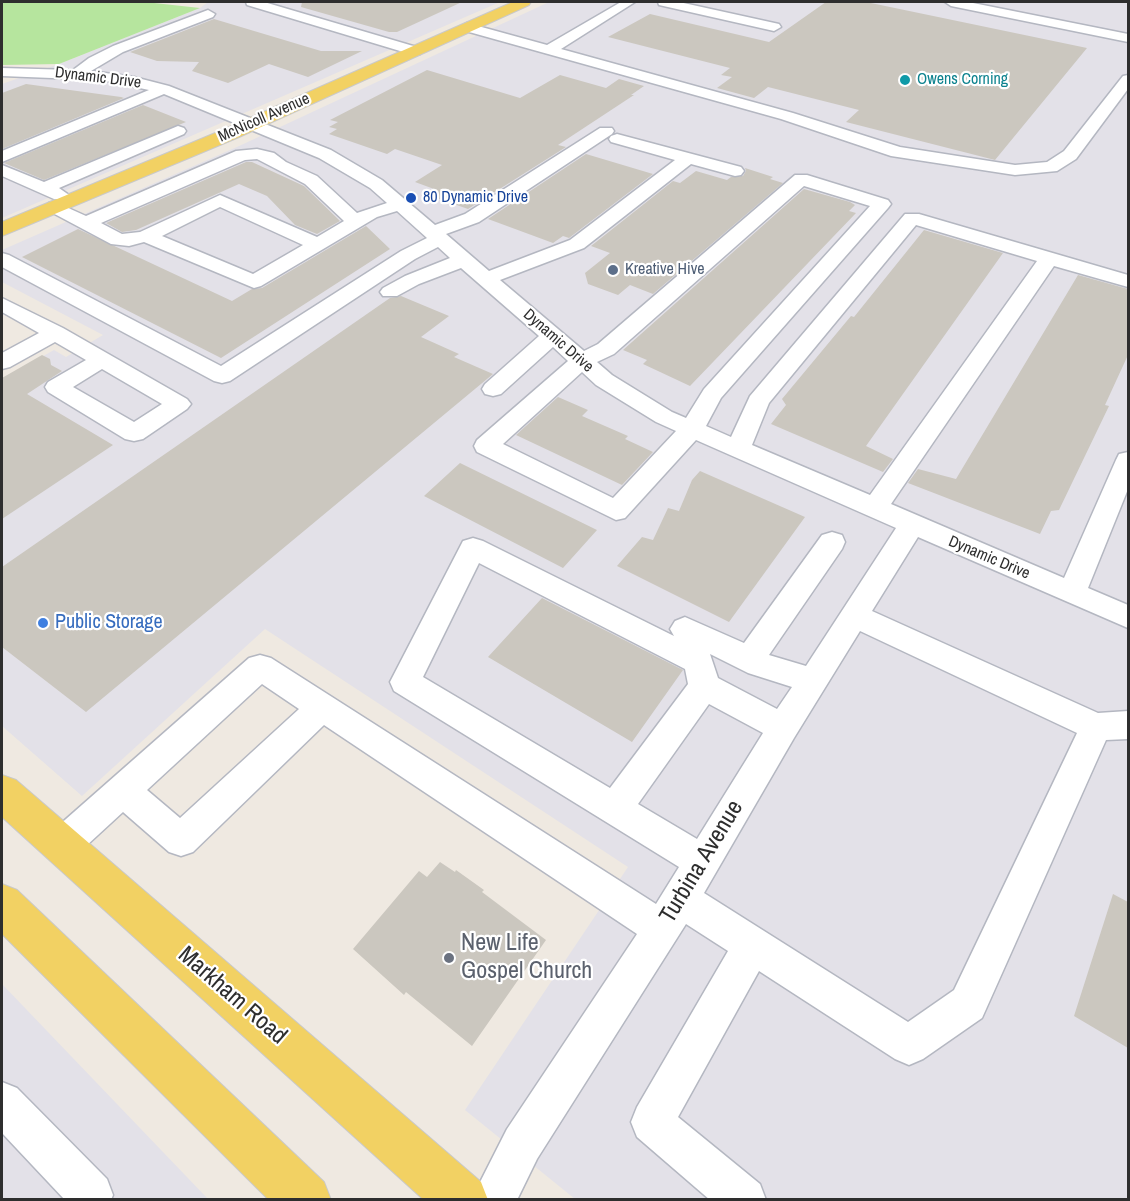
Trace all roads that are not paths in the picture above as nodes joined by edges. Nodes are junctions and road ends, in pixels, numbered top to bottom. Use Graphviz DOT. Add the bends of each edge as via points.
graph roads {
  1 [pos="252,2"];
  2 [pos="524,2"];
  3 [pos="629,2"];
  4 [pos="664,2"];
  5 [pos="951,2"];
  6 [pos="208,14"];
  7 [pos="467,27"];
  8 [pos="774,27"];
  9 [pos="1128,38"];
  10 [pos="549,50"];
  11 [pos="415,51"];
  12 [pos="2,72"];
  13 [pos="48,72"];
  14 [pos="78,74"];
  15 [pos="1128,79"];
  16 [pos="8,89"];
  17 [pos="164,89"];
  18 [pos="250,124"];
  19 [pos="178,131"];
  20 [pos="2,157"];
  21 [pos="688,158"];
  22 [pos="2,170"];
  23 [pos="735,171"];
  24 [pos="44,188"];
  25 [pos="63,204"];
  26 [pos="398,205"];
  27 [pos="356,222"];
  28 [pos="86,223"];
  29 [pos="2,230"];
  30 [pos="146,236"];
  31 [pos="437,237"];
  32 [pos="317,244"];
  33 [pos="1049,258"];
  34 [pos="2,259"];
  35 [pos="463,260"];
  36 [pos="486,279"];
  37 [pos="1128,281"];
  38 [pos="390,292"];
  39 [pos="2,304"];
  40 [pos="55,333"];
  41 [pos="552,336"];
  42 [pos="102,360"];
  43 [pos="581,361"];
  44 [pos="2,362"];
  45 [pos="492,389"];
  46 [pos="691,430"];
  47 [pos="738,450"];
  48 [pos="1128,460"];
  49 [pos="873,509"];
  50 [pos="912,525"];
  51 [pos="832,542"];
  52 [pos="1072,593"];
  53 [pos="855,616"];
  54 [pos="1128,617"];
  55 [pos="685,629"];
  56 [pos="749,659"];
  57 [pos="813,681"];
  58 [pos="704,686"];
  59 [pos="322,707"];
  60 [pos="1112,726"];
  61 [pos="783,728"];
  62 [pos="123,791"];
  63 [pos="2,793"];
  64 [pos="615,809"];
  65 [pos="61,846"];
  66 [pos="702,862"];
  67 [pos="2,905"];
  68 [pos="671,914"];
  69 [pos="753,945"];
  70 [pos="2,1103"];
  71 [pos="91,1198"];
  72 [pos="306,1200"];
  73 [pos="463,1200"];
  74 [pos="493,1200"];
  75 [pos="744,1200"];
  1 -- 11 [label="street"];
  2 -- 7 [label="main road, McNicoll Avenue"];
  3 -- 10 [label="street"];
  4 -- 8 [label="street"];
  5 -- 9 [label="street"];
  6 -- 14 [label="street" via="118,49"];
  7 -- 10 [label="street"];
  7 -- 11 [label="main road, McNicoll Avenue"];
  10 -- 15 [label="street" via="787,116 897,152 1015,170 1051,167 1070,155"];
  11 -- 18 [label="main road, McNicoll Avenue"];
  12 -- 13 [label="street, Dynamic Drive"];
  13 -- 14 [label="street, Dynamic Drive"];
  13 -- 16 [label="street"];
  14 -- 17 [label="street, Dynamic Drive"];
  17 -- 18 [label="street, Dynamic Drive"];
  17 -- 20 [label="street"];
  18 -- 25 [label="main road, McNicoll Avenue"];
  18 -- 26 [label="street, Dynamic Drive" via="325,154 364,176"];
  19 -- 24 [label="street"];
  21 -- 23 [label="street"];
  21 -- 31 [label="street" via="612,135"];
  21 -- 36 [label="street" via="577,244"];
  22 -- 24 [label="street"];
  24 -- 25 [label="street"];
  25 -- 28 [label="street"];
  25 -- 29 [label="main road, McNicoll Avenue"];
  26 -- 27 [label="street" via="370,213"];
  26 -- 31 [label="street, Dynamic Drive"];
  27 -- 28 [label="street" via="311,180 257,154 242,155"];
  27 -- 32 [label="street"];
  28 -- 30 [label="street" via="118,240"];
  30 -- 32 [label="street" via="220,200"];
  30 -- 32 [label="street" via="254,282"];
  31 -- 34 [label="street" via="222,376"];
  31 -- 35 [label="street, Dynamic Drive"];
  33 -- 37 [label="street"];
  33 -- 47 [label="street" via="912,218 758,401"];
  33 -- 49 [label="street"];
  35 -- 36 [label="street, Dynamic Drive"];
  35 -- 38 [label="street"];
  36 -- 41 [label="street, Dynamic Drive"];
  39 -- 40 [label="street"];
  40 -- 42 [label="street"];
  40 -- 44 [label="street"];
  41 -- 43 [label="street, Dynamic Drive"];
  41 -- 45 [label="street"];
  43 -- 46 [label="street, Dynamic Drive" via="604,380"];
  43 -- 46 [label="street" via="486,446 616,511"];
  43 -- 46 [label="street" via="606,350 801,179 882,204 712,394"];
  46 -- 47 [label="street, Dynamic Drive"];
  47 -- 49 [label="street, Dynamic Drive"];
  48 -- 52 [label="street"];
  49 -- 50 [label="street, Dynamic Drive"];
  50 -- 52 [label="street, Dynamic Drive"];
  50 -- 53 [label="street, Turbina Avenue"];
  51 -- 56 [label="street"];
  52 -- 54 [label="street, Dynamic Drive"];
  53 -- 57 [label="street, Turbina Avenue"];
  53 -- 60 [label="street"];
  55 -- 56 [label="street"];
  56 -- 57 [label="street"];
  57 -- 61 [label="street, Turbina Avenue"];
  58 -- 61 [label="street"];
  58 -- 64 [label="street"];
  58 -- 64 [label="street" via="699,662 473,548 405,682"];
  59 -- 62 [label="street" via="260,667"];
  59 -- 62 [label="street" via="182,840"];
  59 -- 68 [label="street"];
  60 -- 69 [label="street" via="968,1004 909,1045"];
  61 -- 66 [label="street, Turbina Avenue"];
  62 -- 65 [label="street"];
  63 -- 65 [label="main road, Markham Road"];
  64 -- 66 [label="street"];
  65 -- 73 [label="main road, Markham Road"];
  66 -- 68 [label="street, Turbina Avenue"];
  67 -- 72 [label="main road"];
  68 -- 69 [label="street"];
  68 -- 74 [label="street, Turbina Avenue" via="522,1144"];
  69 -- 75 [label="street" via="652,1122"];
  70 -- 71 [label="street"];
}
